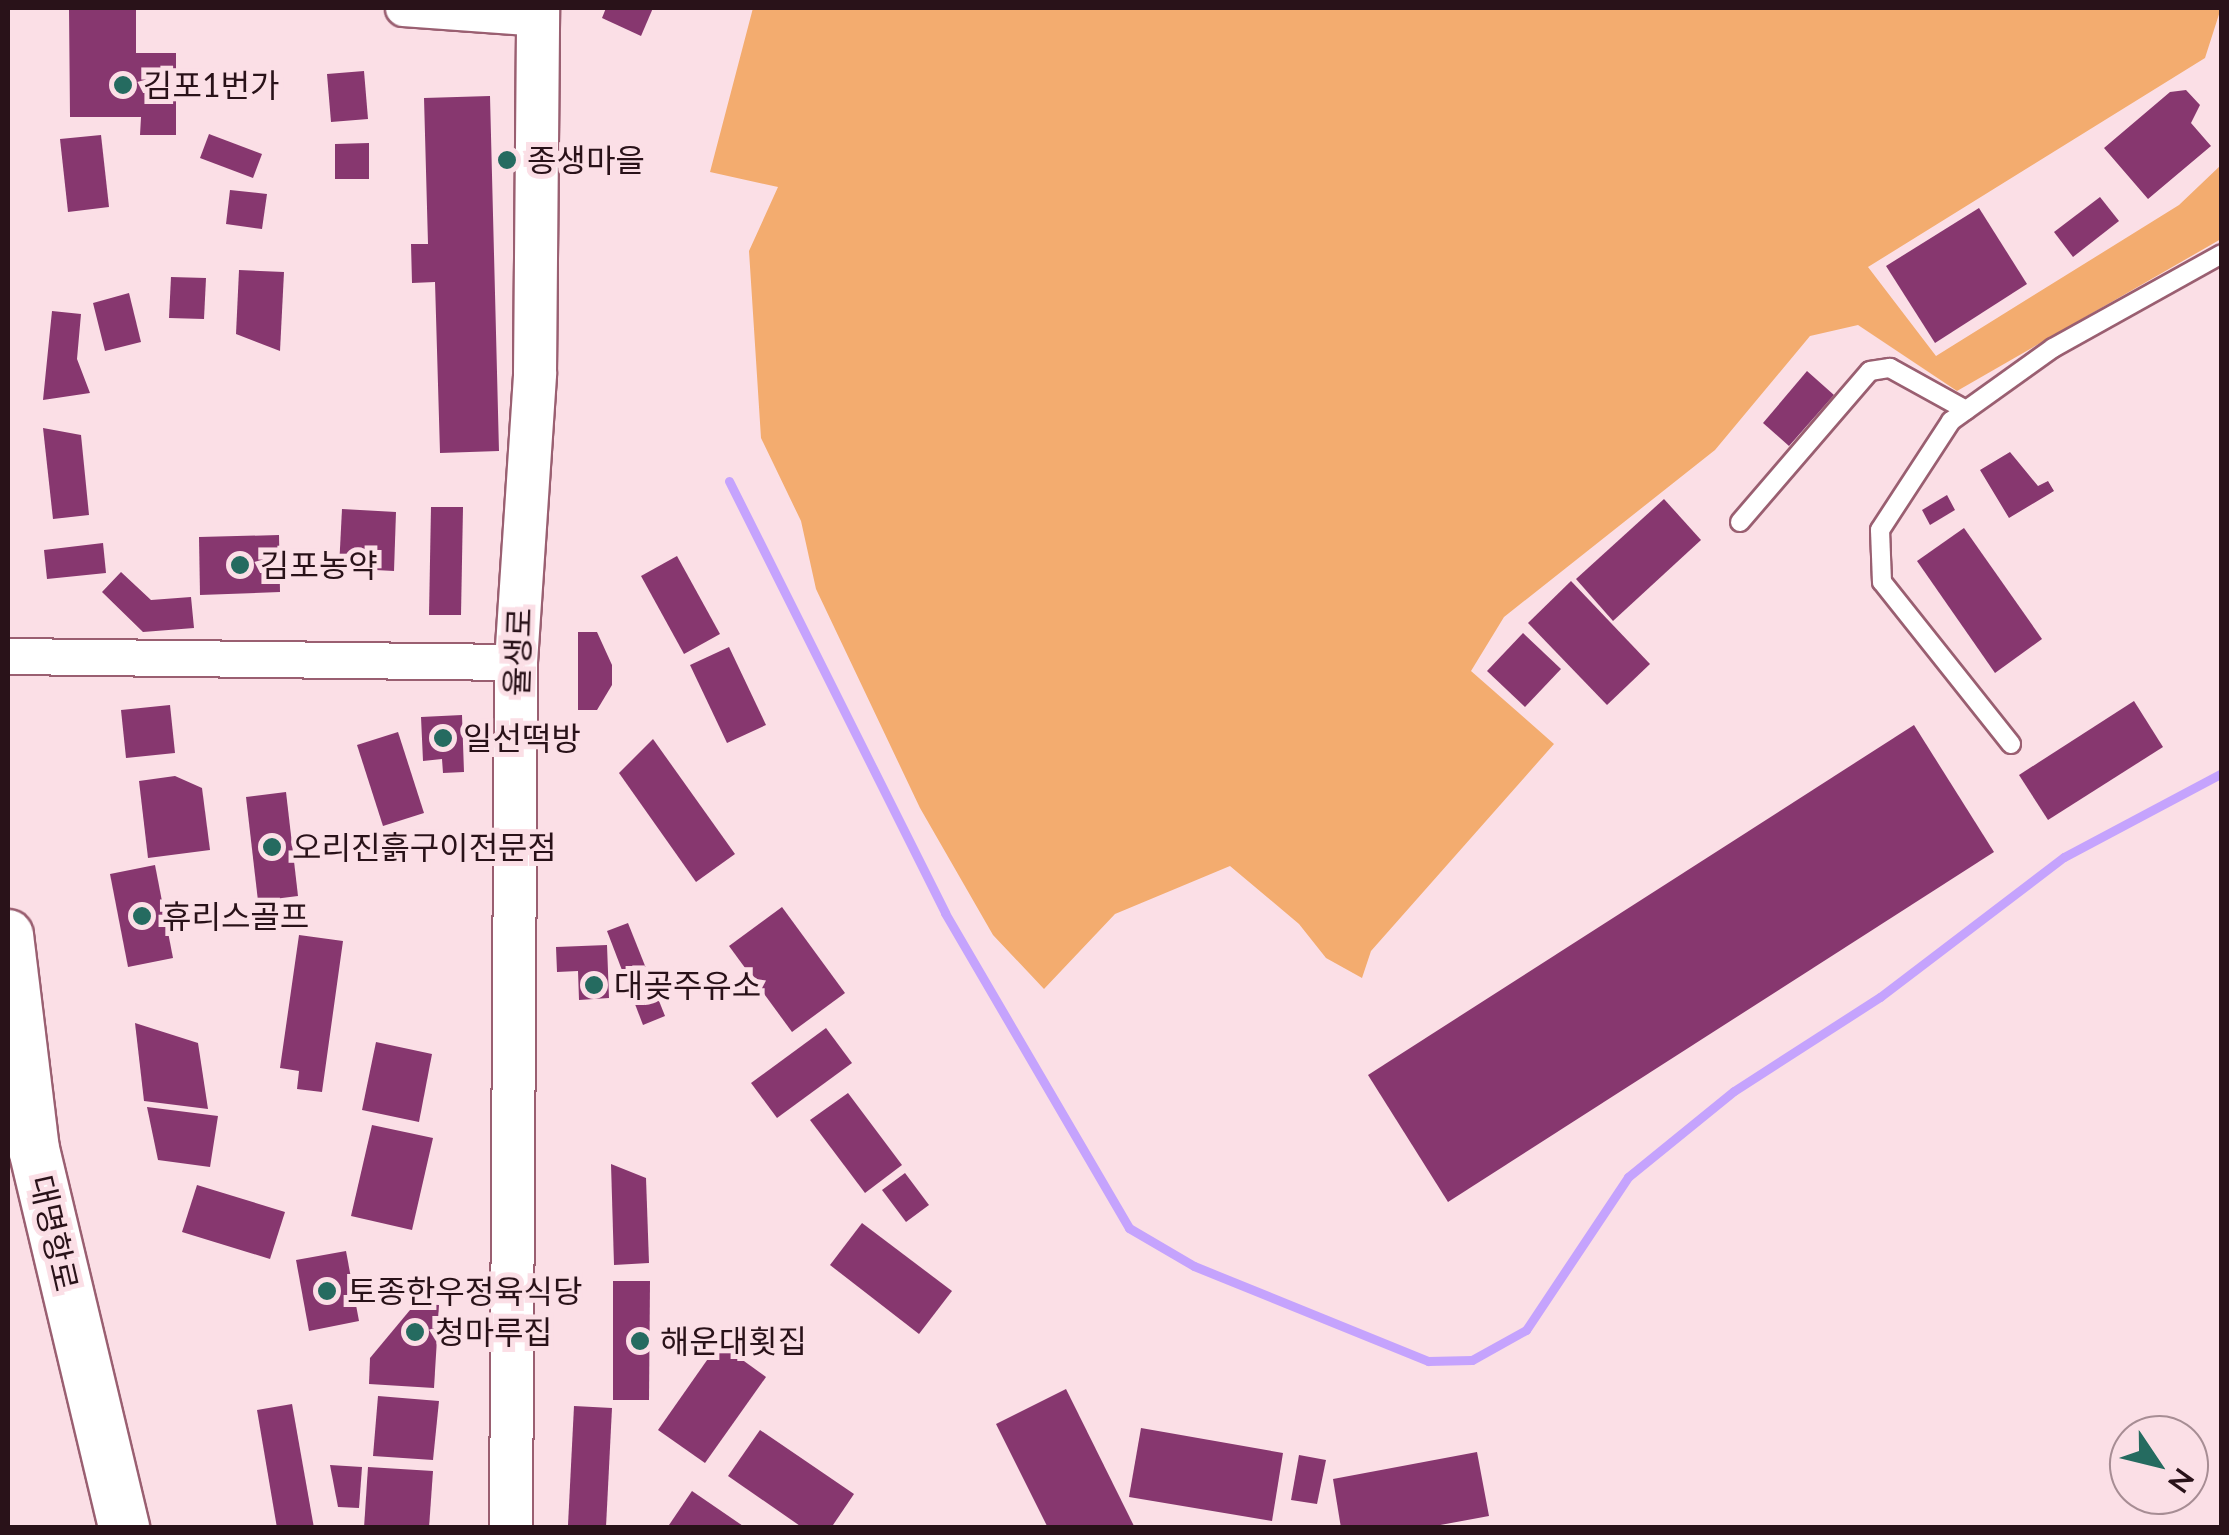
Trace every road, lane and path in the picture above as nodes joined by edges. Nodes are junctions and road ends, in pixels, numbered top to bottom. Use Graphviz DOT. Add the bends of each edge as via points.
graph roads {
  1 [pos="403,8"];
  2 [pos="541,11"];
  3 [pos="2222,254"];
  4 [pos="1966,410"];
  5 [pos="1740,522"];
  6 [pos="8,656"];
  7 [pos="516,662"];
  8 [pos="2010,744"];
  9 [pos="8,935"];
  10 [pos="20,1148"];
  11 [pos="124,1528"];
  12 [pos="511,1528"];
  1 -- 2 [label="street, 율생로"];
  2 -- 7 [label="street, 율생로" via="534,373"];
  3 -- 4 [label="lane" via="2053,348"];
  4 -- 5 [label="lane" via="1890,368 1870,371"];
  4 -- 8 [label="lane" via="1894,498 1875,556 1882,582"];
  6 -- 7 [label="street"];
  7 -- 12 [label="street, 율생로"];
  9 -- 10 [label="main road, 대명항로"];
  10 -- 11 [label="main road, 대명항로"];
}
